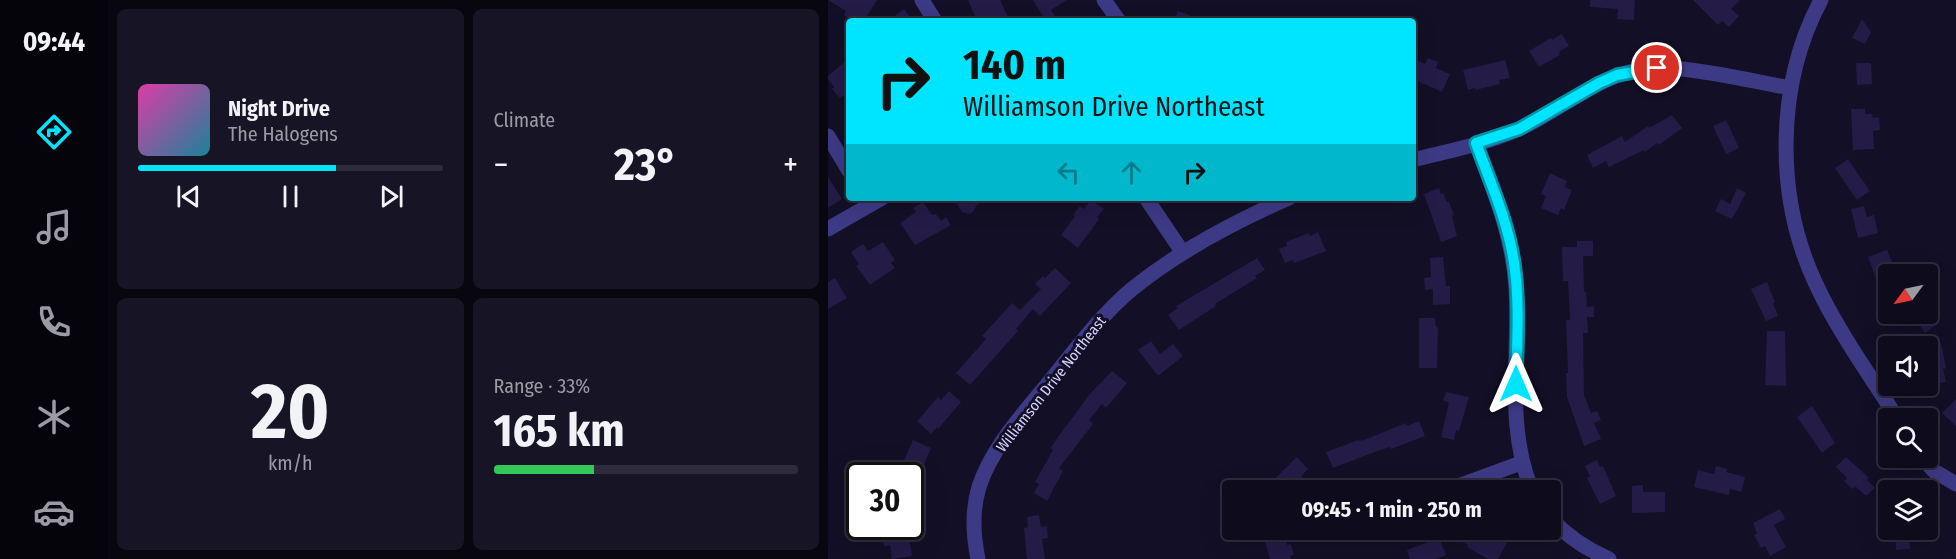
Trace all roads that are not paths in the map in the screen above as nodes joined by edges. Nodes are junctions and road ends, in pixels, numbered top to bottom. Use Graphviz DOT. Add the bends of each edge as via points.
graph roads {
  1 [pos="922,0"];
  2 [pos="1104,0"];
  3 [pos="1821,0"];
  4 [pos="933,18"];
  5 [pos="1117,18"];
  6 [pos="1791,88"];
  7 [pos="828,136"];
  8 [pos="1476,143"];
  9 [pos="1416,159"];
  10 [pos="846,166"];
  11 [pos="872,201"];
  12 [pos="1148,201"];
  13 [pos="1282,201"];
  14 [pos="828,229"];
  15 [pos="1183,253"];
  16 [pos="1891,408"];
  17 [pos="1521,463"];
  18 [pos="1931,468"];
  19 [pos="1474,480"];
  20 [pos="1528,480"];
  21 [pos="1956,484"];
  22 [pos="1561,530"];
  23 [pos="978,559"];
  24 [pos="1609,559"];
  1 -- 4 [label="street"];
  2 -- 5 [label="street"];
  3 -- 6 [label="street"];
  6 -- 8 [label="street" via="1678,69 1638,70 1599,83 1519,129"];
  6 -- 16 [label="street" via="1787,172 1792,211 1804,254 1829,310"];
  7 -- 10 [label="street"];
  8 -- 9 [label="street"];
  8 -- 17 [label="street" via="1502,214 1514,263 1516,431"];
  11 -- 14 [label="street"];
  12 -- 15 [label="street"];
  13 -- 15 [label="street, Williamson Drive Northeast" via="1241,219"];
  15 -- 23 [label="street, Williamson Drive Northeast" via="1132,289 1101,318 1010,430 979,487 974,517"];
  17 -- 19 [label="street"];
  17 -- 20 [label="street"];
  18 -- 21 [label="street"];
  22 -- 24 [label="street"];
}
